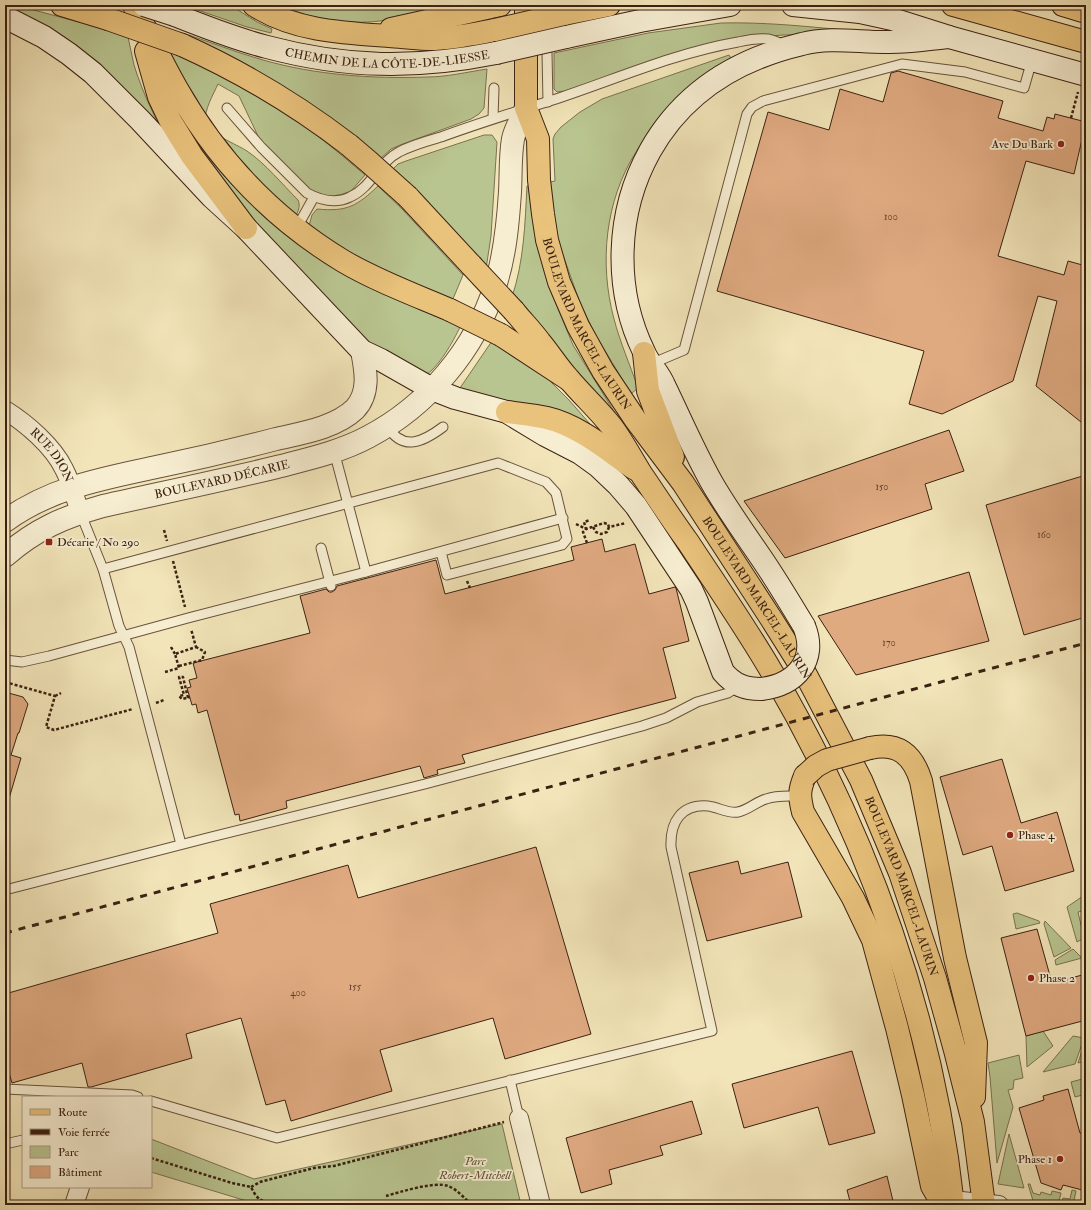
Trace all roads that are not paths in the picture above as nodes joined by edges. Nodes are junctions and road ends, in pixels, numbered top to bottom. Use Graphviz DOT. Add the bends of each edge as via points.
graph roads {
  1 [pos="62,5"];
  2 [pos="254,5"];
  3 [pos="500,5"];
  4 [pos="526,5"];
  5 [pos="609,5"];
  6 [pos="730,5"];
  7 [pos="793,5"];
  8 [pos="953,5"];
  9 [pos="1063,5"];
  10 [pos="138,6"];
  11 [pos="555,10"];
  12 [pos="1086,12"];
  13 [pos="5,17"];
  14 [pos="366,34"];
  15 [pos="950,37"];
  16 [pos="1086,42"];
  17 [pos="790,47"];
  18 [pos="1032,60"];
  19 [pos="1082,83"];
  20 [pos="494,88"];
  21 [pos="548,102"];
  22 [pos="227,108"];
  23 [pos="526,108"];
  24 [pos="493,118"];
  25 [pos="314,197"];
  26 [pos="246,228"];
  27 [pos="296,229"];
  28 [pos="362,351"];
  29 [pos="648,358"];
  30 [pos="568,378"];
  31 [pos="432,389"];
  32 [pos="5,410"];
  33 [pos="507,412"];
  34 [pos="387,426"];
  35 [pos="444,427"];
  36 [pos="334,451"];
  37 [pos="642,474"];
  38 [pos="683,483"];
  39 [pos="71,488"];
  40 [pos="348,504"];
  41 [pos="80,512"];
  42 [pos="563,518"];
  43 [pos="5,521"];
  44 [pos="321,548"];
  45 [pos="441,552"];
  46 [pos="5,556"];
  47 [pos="103,569"];
  48 [pos="366,572"];
  49 [pos="331,584"];
  50 [pos="124,636"];
  51 [pos="5,660"];
  52 [pos="737,685"];
  53 [pos="802,786"];
  54 [pos="181,844"];
  55 [pos="5,890"];
  56 [pos="510,1080"];
  57 [pos="5,1089"];
  58 [pos="135,1096"];
  59 [pos="152,1101"];
  60 [pos="512,1120"];
  61 [pos="973,1122"];
  62 [pos="22,1140"];
  63 [pos="5,1144"];
  64 [pos="80,1188"];
  65 [pos="949,1203"];
  66 [pos="989,1204"];
  67 [pos="74,1205"];
  68 [pos="541,1205"];
  1 -- 30 [label="main road, bridge" via="182,45 216,61 296,106 349,145 408,197 514,311"];
  2 -- 14 [label="main road" via="305,26 335,32"];
  3 -- 14 [label="main road"];
  4 -- 23 [label="main road, BOULEVARD MARCEL-LAURIN"];
  5 -- 11 [label="main road"];
  6 -- 10 [label="main road, CHEMIN DE LA CÔTE-DE-LIESSE, bridge" via="640,21 496,53 414,64 376,64 324,59 267,47"];
  7 -- 15 [label="main road" via="875,15"];
  8 -- 16 [label="main road"];
  9 -- 12 [label="main road"];
  10 -- 26 [label="main road" via="164,109 192,156"];
  10 -- 27 [label="main road" via="176,88 211,141 251,190"];
  11 -- 14 [label="main road, bridge" via="495,30 434,39"];
  11 -- 21 [label="lane"];
  13 -- 26 [label="main road" via="44,37 93,73 212,197"];
  15 -- 17 [label="main road" via="886,42 821,41"];
  15 -- 18 [label="main road"];
  17 -- 21 [label="lane" via="768,39 725,44 675,58"];
  17 -- 29 [label="main road" via="742,65 719,77 699,92 667,124 646,158 629,202 622,247 627,299"];
  18 -- 19 [label="main road"];
  18 -- 29 [label="lane" via="1024,88 965,72 902,64 756,103 747,114 684,350"];
  20 -- 24 [label="lane"];
  21 -- 23 [label="lane"];
  22 -- 25 [label="lane" via="298,186"];
  23 -- 24 [label="lane"];
  23 -- 31 [label="main road, BOULEVARD DÉCARIE" via="513,138 506,240 495,286 481,321 469,342"];
  23 -- 38 [label="main road, BOULEVARD MARCEL-LAURIN" via="538,139 539,180 547,240 567,302 603,371"];
  24 -- 25 [label="lane" via="400,152 350,198 334,201"];
  25 -- 27 [label="lane"];
  26 -- 28 [label="main road"];
  27 -- 30 [label="main road, bridge" via="360,270 501,335"];
  28 -- 31 [label="main road"];
  28 -- 39 [label="main road" via="366,374 364,393 354,409 334,422 254,445 96,480"];
  29 -- 38 [label="main road" via="648,391"];
  29 -- 52 [label="main road, bridge" via="663,382 713,485 807,634 805,663 794,677 783,684 761,689"];
  30 -- 37 [label="main road, BOULEVARD MARCEL-LAURIN" via="611,426"];
  31 -- 33 [label="main road"];
  31 -- 34 [label="main road, BOULEVARD DÉCARIE"];
  32 -- 39 [label="street, RUE DION" via="48,446 64,468"];
  33 -- 37 [label="main road" via="548,418 574,429"];
  33 -- 52 [label="main road" via="580,453 608,474 628,496 691,589 723,672"];
  34 -- 35 [label="lane" via="399,439 416,441 428,438"];
  34 -- 36 [label="main road, BOULEVARD DÉCARIE"];
  36 -- 40 [label="lane"];
  36 -- 41 [label="main road, BOULEVARD DÉCARIE" via="253,473"];
  37 -- 65 [label="main road, BOULEVARD MARCEL-LAURIN" via="774,675 837,795 856,839 898,953 924,1042 945,1142"];
  38 -- 61 [label="main road, BOULEVARD MARCEL-LAURIN" via="804,671 861,780 900,872 921,933"];
  39 -- 41 [label="street, RUE DION"];
  39 -- 43 [label="main road" via="42,499"];
  40 -- 42 [label="lane" via="498,463 546,482 556,493"];
  40 -- 47 [label="lane"];
  40 -- 48 [label="lane"];
  41 -- 46 [label="main road, BOULEVARD DÉCARIE" via="47,527"];
  41 -- 47 [label="lane"];
  42 -- 45 [label="lane"];
  42 -- 45 [label="lane" via="567,539 562,545 447,575"];
  44 -- 49 [label="lane"];
  45 -- 48 [label="lane"];
  47 -- 50 [label="lane" via="118,626"];
  48 -- 49 [label="lane"];
  49 -- 50 [label="lane"];
  50 -- 51 [label="lane" via="29,662"];
  50 -- 54 [label="lane"];
  52 -- 54 [label="lane" via="728,693 698,702 666,718 642,726 425,784"];
  53 -- 56 [label="lane" via="782,796 766,798 738,812 708,806 692,808 681,813 676,819 671,847 712,1031"];
  53 -- 61 [label="main road, bridge" via="816,766 828,760 879,746 899,750 907,755 918,770 958,972 976,1043"];
  53 -- 65 [label="main road" via="803,812 807,821 853,898 873,940 897,1028 932,1186"];
  54 -- 55 [label="lane"];
  56 -- 59 [label="lane" via="277,1138"];
  56 -- 60 [label="lane"];
  57 -- 58 [label="lane"];
  60 -- 68 [label="street"];
  61 -- 66 [label="main road, BOULEVARD MARCEL-LAURIN"];
  62 -- 63 [label="lane"];
  64 -- 67 [label="street"];
  65 -- 66 [label="street"];
}
